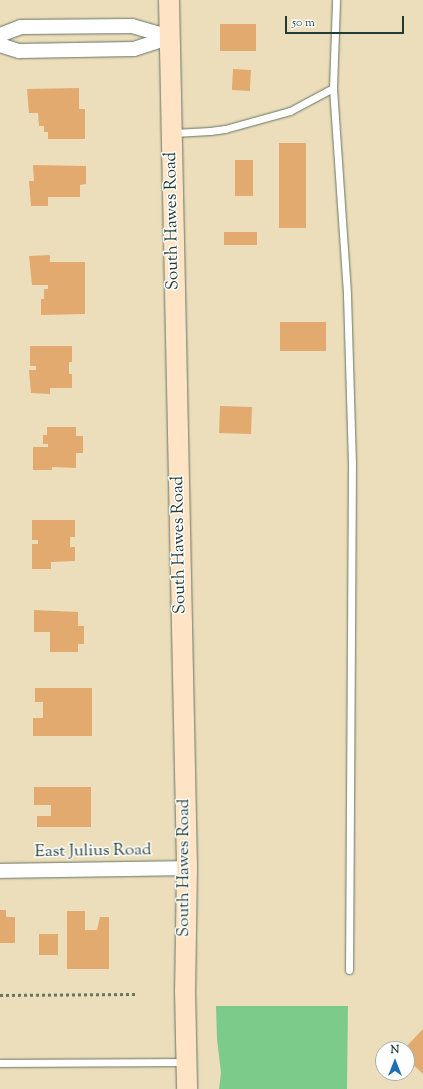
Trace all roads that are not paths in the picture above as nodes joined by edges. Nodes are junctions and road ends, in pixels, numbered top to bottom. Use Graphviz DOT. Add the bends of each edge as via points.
graph roads {
  1 [pos="169,0"];
  2 [pos="336,0"];
  3 [pos="0,35"];
  4 [pos="170,37"];
  5 [pos="0,46"];
  6 [pos="333,88"];
  7 [pos="172,133"];
  8 [pos="187,868"];
  9 [pos="0,871"];
  10 [pos="349,970"];
  11 [pos="187,1062"];
  12 [pos="0,1063"];
  13 [pos="187,1089"];
  1 -- 4 [label="main road, South Hawes Road"];
  2 -- 6 [label="lane"];
  3 -- 4 [label="street" via="21,27 132,26"];
  4 -- 5 [label="street" via="134,49 19,51"];
  4 -- 7 [label="main road, South Hawes Road"];
  6 -- 7 [label="lane" via="290,111 225,129"];
  6 -- 10 [label="lane" via="347,295 352,466"];
  7 -- 8 [label="main road, South Hawes Road"];
  8 -- 9 [label="street, East Julius Road"];
  8 -- 11 [label="main road, South Hawes Road"];
  11 -- 12 [label="lane"];
  11 -- 13 [label="main road, South Hawes Road"];
}
